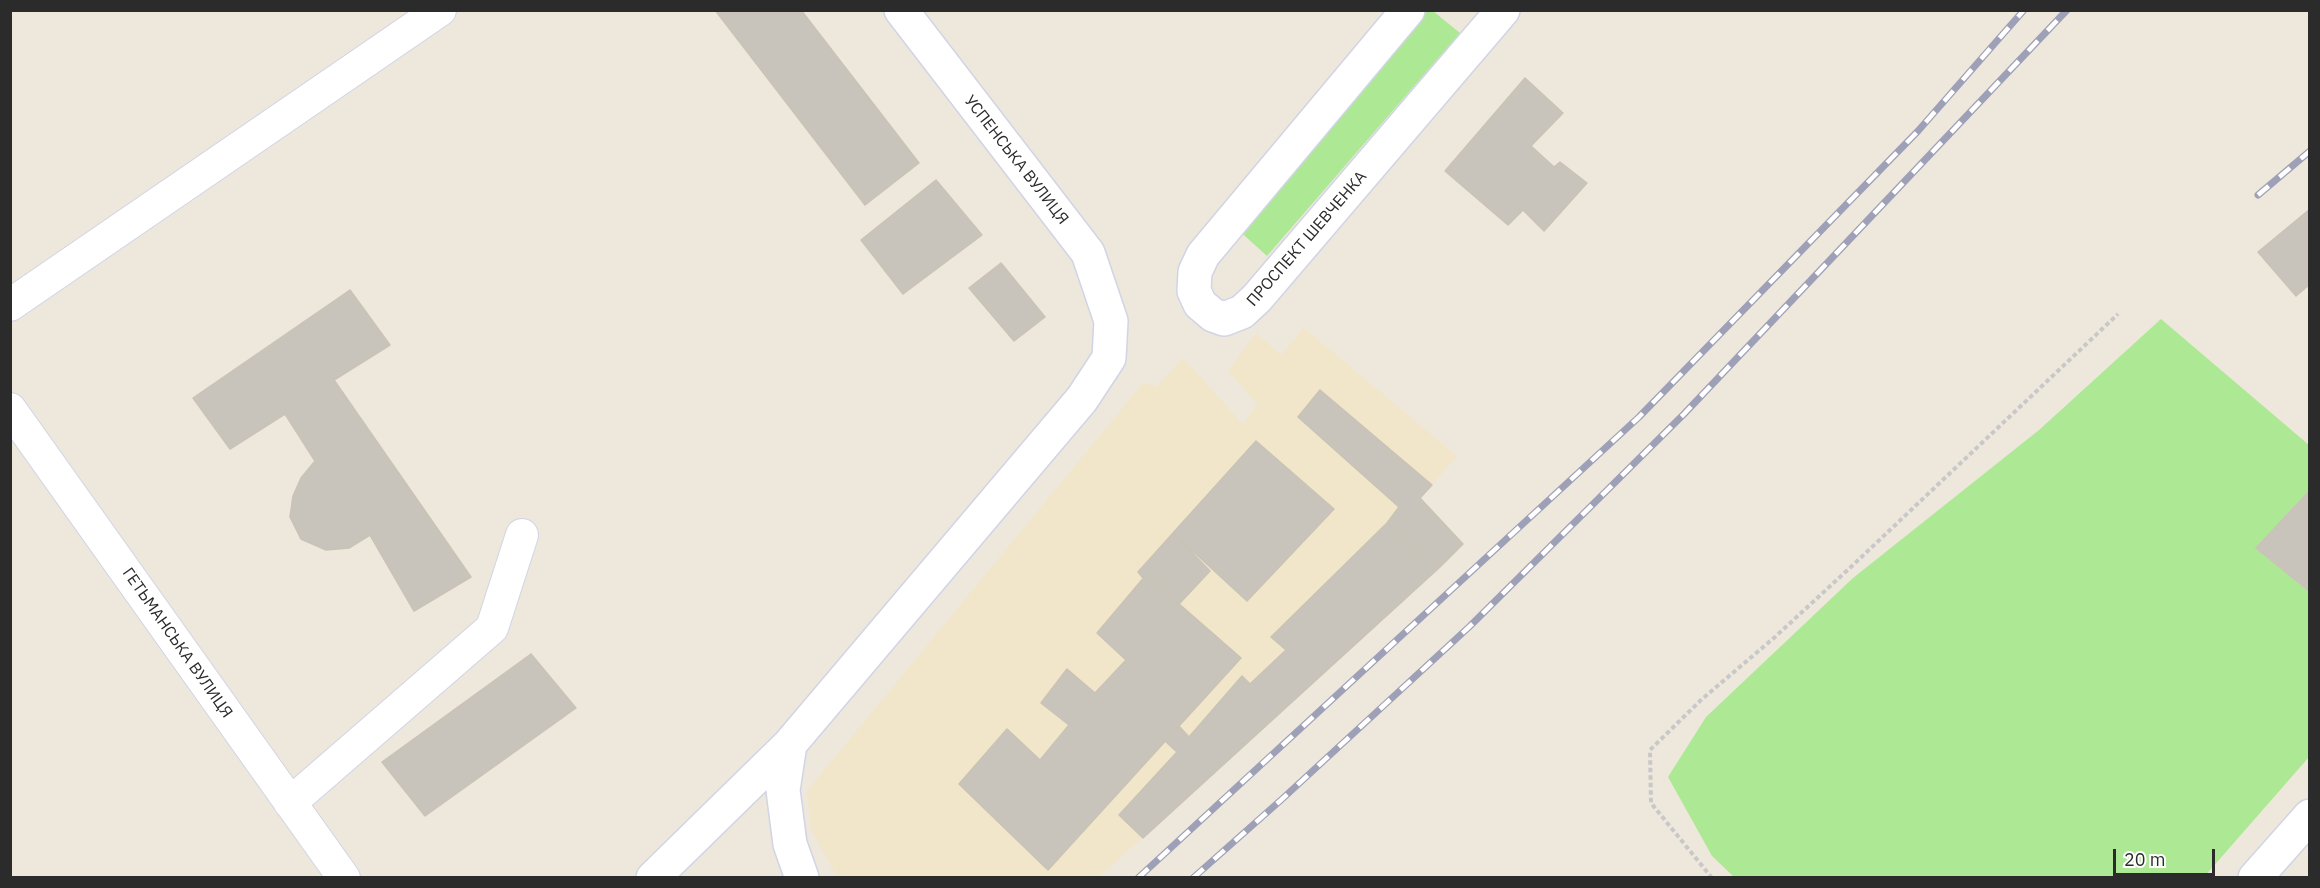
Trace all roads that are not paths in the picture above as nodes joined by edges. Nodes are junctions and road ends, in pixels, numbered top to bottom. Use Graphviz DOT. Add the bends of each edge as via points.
graph roads {
  1 [pos="440,10"];
  2 [pos="901,10"];
  3 [pos="1408,10"];
  4 [pos="1487,16"];
  5 [pos="10,304"];
  6 [pos="10,410"];
  7 [pos="522,535"];
  8 [pos="790,744"];
  9 [pos="290,803"];
  10 [pos="2310,816"];
  11 [pos="344,878"];
  12 [pos="653,878"];
  13 [pos="802,878"];
  14 [pos="2255,878"];
  1 -- 5 [label="street"];
  2 -- 8 [label="main road, УСПЕНСЬКА ВУЛИЦЯ" via="1088,253 1111,321 1109,358 1082,399"];
  3 -- 4 [label="main road, ПРОСПЕКТ ШЕВЧЕНКА" via="1203,255 1195,272 1194,291 1200,304 1213,315 1224,319 1242,312 1257,298"];
  6 -- 9 [label="street, ГЕТЬМАНСЬКА ВУЛИЦЯ"];
  7 -- 9 [label="street" via="492,628"];
  8 -- 12 [label="main road"];
  8 -- 13 [label="main road" via="783,790 790,844"];
  9 -- 11 [label="street, ГЕТЬМАНСЬКА ВУЛИЦЯ"];
  10 -- 14 [label="main road"];
}
